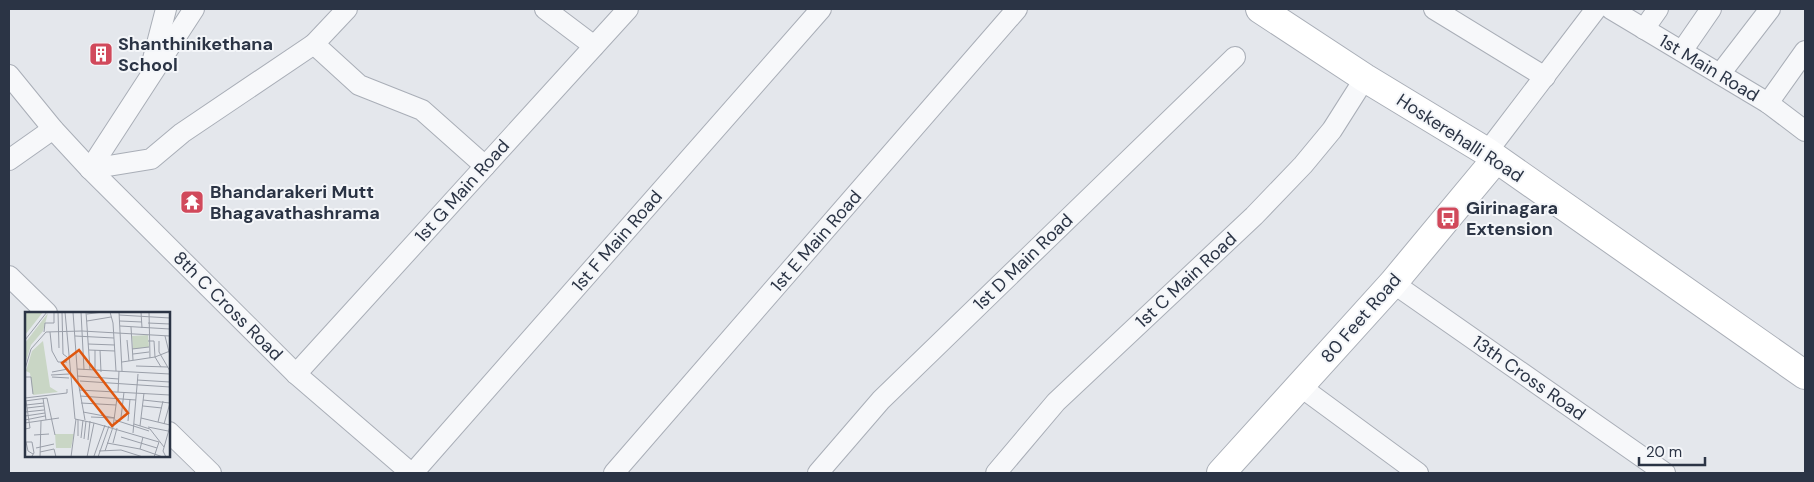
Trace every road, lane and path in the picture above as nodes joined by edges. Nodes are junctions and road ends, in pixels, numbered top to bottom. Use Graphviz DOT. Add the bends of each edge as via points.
graph roads {
  1 [pos="166,9"];
  2 [pos="194,9"];
  3 [pos="347,9"];
  4 [pos="545,9"];
  5 [pos="628,9"];
  6 [pos="821,9"];
  7 [pos="1017,9"];
  8 [pos="1260,9"];
  9 [pos="1434,9"];
  10 [pos="1596,9"];
  11 [pos="1658,9"];
  12 [pos="1712,9"];
  13 [pos="1770,9"];
  14 [pos="1615,10"];
  15 [pos="1644,29"];
  16 [pos="314,44"];
  17 [pos="594,46"];
  18 [pos="1805,51"];
  19 [pos="1682,52"];
  20 [pos="1235,57"];
  21 [pos="9,74"];
  22 [pos="1720,74"];
  23 [pos="148,77"];
  24 [pos="1545,77"];
  25 [pos="1365,78"];
  26 [pos="1768,103"];
  27 [pos="53,129"];
  28 [pos="1805,131"];
  29 [pos="1491,155"];
  30 [pos="9,160"];
  31 [pos="486,166"];
  32 [pos="90,169"];
  33 [pos="9,276"];
  34 [pos="1393,283"];
  35 [pos="46,312"];
  36 [pos="296,374"];
  37 [pos="1805,375"];
  38 [pos="1301,387"];
  39 [pos="170,433"];
  40 [pos="211,473"];
  41 [pos="412,473"];
  42 [pos="614,473"];
  43 [pos="818,473"];
  44 [pos="996,473"];
  45 [pos="1221,473"];
  46 [pos="1418,473"];
  47 [pos="1665,473"];
  1 -- 23 [label="street"];
  2 -- 23 [label="street"];
  3 -- 16 [label="street"];
  4 -- 17 [label="street"];
  5 -- 17 [label="street, 1st G Main Road"];
  6 -- 41 [label="street, 1st F Main Road"];
  7 -- 42 [label="street, 1st E Main Road"];
  8 -- 25 [label="street, Hoskerehalli Road"];
  9 -- 24 [label="street"];
  10 -- 24 [label="street"];
  11 -- 15 [label="street"];
  12 -- 19 [label="street"];
  13 -- 22 [label="street"];
  14 -- 15 [label="street, 1st Main Road"];
  15 -- 19 [label="street, 1st Main Road"];
  16 -- 31 [label="street" via="359,85 422,110"];
  16 -- 32 [label="street" via="182,132 150,160"];
  17 -- 31 [label="street, 1st G Main Road"];
  18 -- 26 [label="street"];
  19 -- 22 [label="street, 1st Main Road"];
  20 -- 43 [label="street, 1st D Main Road" via="881,400"];
  21 -- 27 [label="street, 8th C Cross Road"];
  22 -- 26 [label="street, 1st Main Road"];
  23 -- 32 [label="street"];
  24 -- 29 [label="street"];
  25 -- 29 [label="street, Hoskerehalli Road"];
  25 -- 44 [label="street, 1st C Main Road" via="1332,130 1303,165 1254,216 1056,402"];
  26 -- 28 [label="street, 1st Main Road"];
  27 -- 30 [label="street"];
  27 -- 32 [label="street, 8th C Cross Road"];
  29 -- 34 [label="street, 80 Feet Road"];
  29 -- 37 [label="street, Hoskerehalli Road"];
  31 -- 36 [label="street, 1st G Main Road"];
  32 -- 36 [label="street, 8th C Cross Road"];
  33 -- 35 [label="street"];
  34 -- 38 [label="street, 80 Feet Road"];
  34 -- 47 [label="street, 13th Cross Road"];
  36 -- 41 [label="street, 8th C Cross Road"];
  38 -- 45 [label="street, 80 Feet Road"];
  38 -- 46 [label="street"];
  39 -- 40 [label="street"];
}
